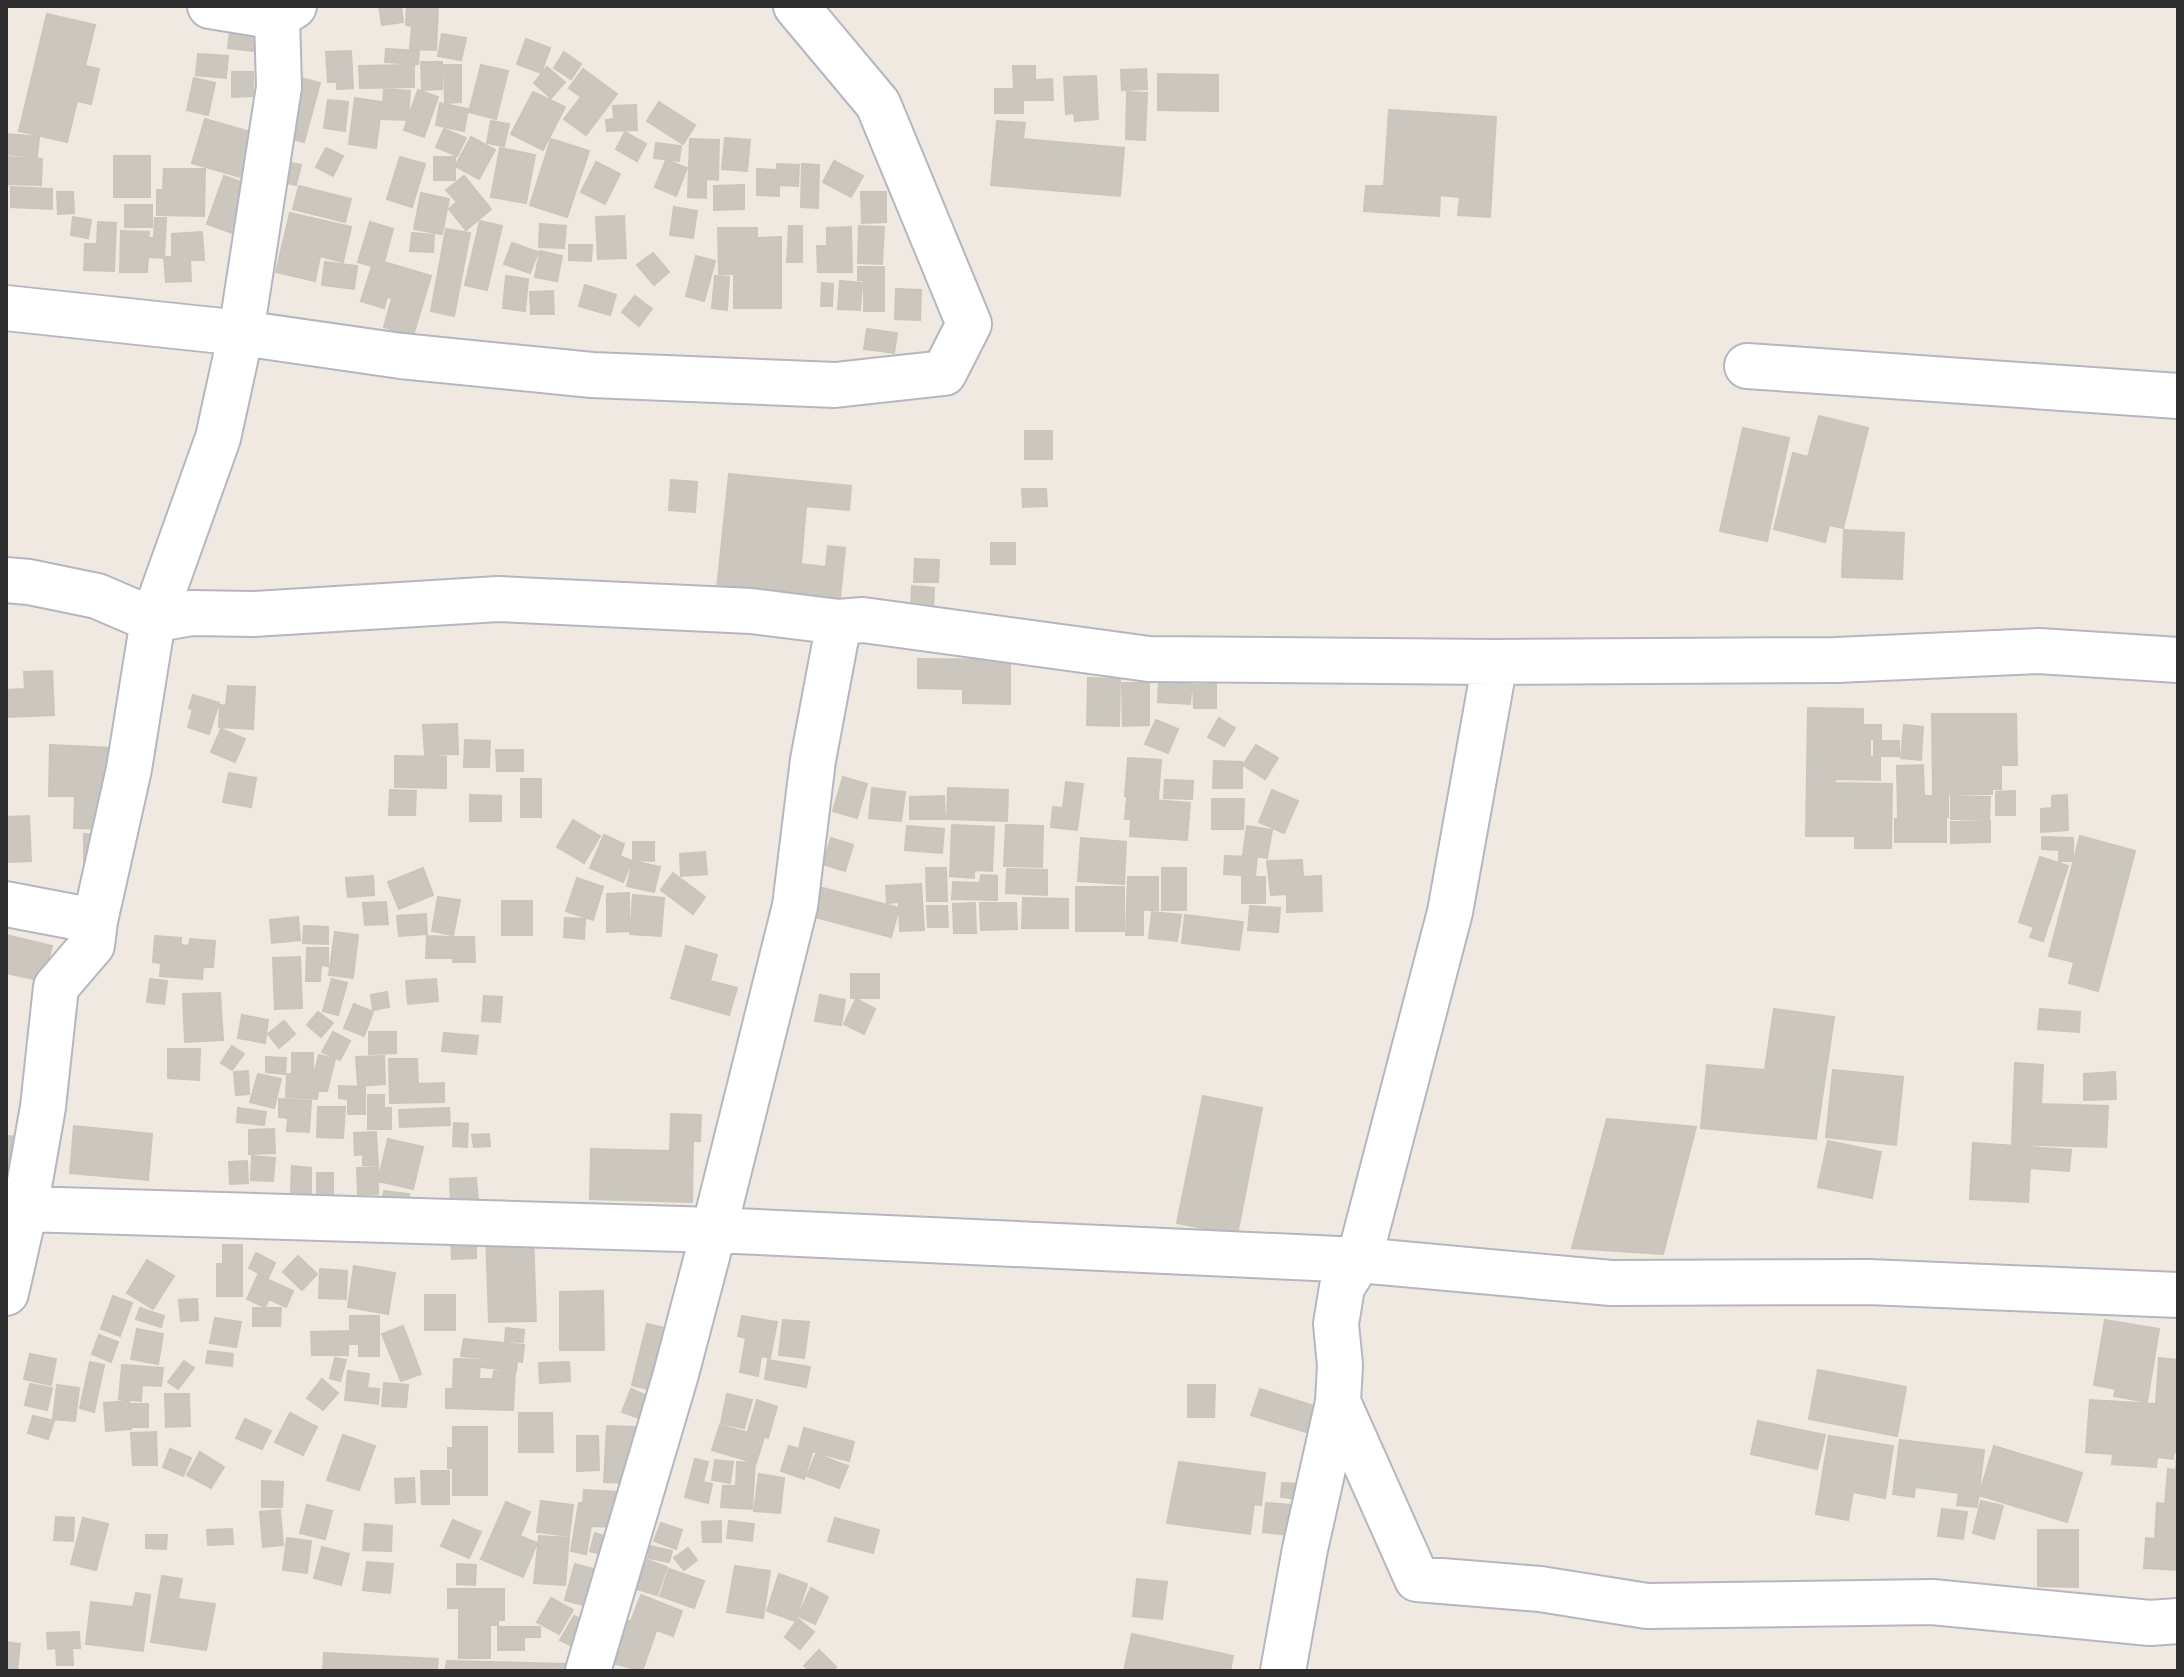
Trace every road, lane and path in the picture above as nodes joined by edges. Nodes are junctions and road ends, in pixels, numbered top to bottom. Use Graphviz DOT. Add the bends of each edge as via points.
graph roads {
  1 [pos="210,6"];
  2 [pos="796,6"];
  3 [pos="286,12"];
  4 [pos="6,308"];
  5 [pos="241,333"];
  6 [pos="1747,366"];
  7 [pos="2178,396"];
  8 [pos="6,580"];
  9 [pos="153,620"];
  10 [pos="839,622"];
  11 [pos="2178,660"];
  12 [pos="1495,662"];
  13 [pos="6,904"];
  14 [pos="95,921"];
  15 [pos="16,1207"];
  16 [pos="714,1230"];
  17 [pos="1359,1260"];
  18 [pos="6,1293"];
  19 [pos="2178,1295"];
  20 [pos="1338,1402"];
  21 [pos="2178,1621"];
  22 [pos="588,1671"];
  23 [pos="1283,1671"];
  1 -- 3 [label="street"];
  2 -- 5 [label="street" via="878,104 969,324 944,373 835,385 592,375"];
  3 -- 5 [label="street"];
  4 -- 5 [label="street"];
  5 -- 9 [label="street" via="218,438"];
  6 -- 7 [label="street"];
  8 -- 9 [label="street" via="97,596"];
  9 -- 10 [label="street" via="191,613 498,599 751,611"];
  9 -- 14 [label="street" via="129,769"];
  10 -- 12 [label="street" via="863,620 1149,659"];
  10 -- 16 [label="street" via="813,760 795,906"];
  11 -- 12 [label="street" via="2039,651 1836,660"];
  12 -- 17 [label="street" via="1450,912"];
  13 -- 14 [label="street"];
  14 -- 15 [label="street" via="92,945 56,987 43,1107"];
  15 -- 16 [label="street"];
  15 -- 18 [label="street"];
  16 -- 17 [label="street"];
  16 -- 22 [label="street"];
  17 -- 19 [label="street" via="1611,1283 1869,1282"];
  17 -- 20 [label="street" via="1342,1287 1336,1324"];
  20 -- 21 [label="street" via="1417,1579 1540,1589 1647,1606 1932,1602 2150,1623"];
  20 -- 23 [label="street"];
}
